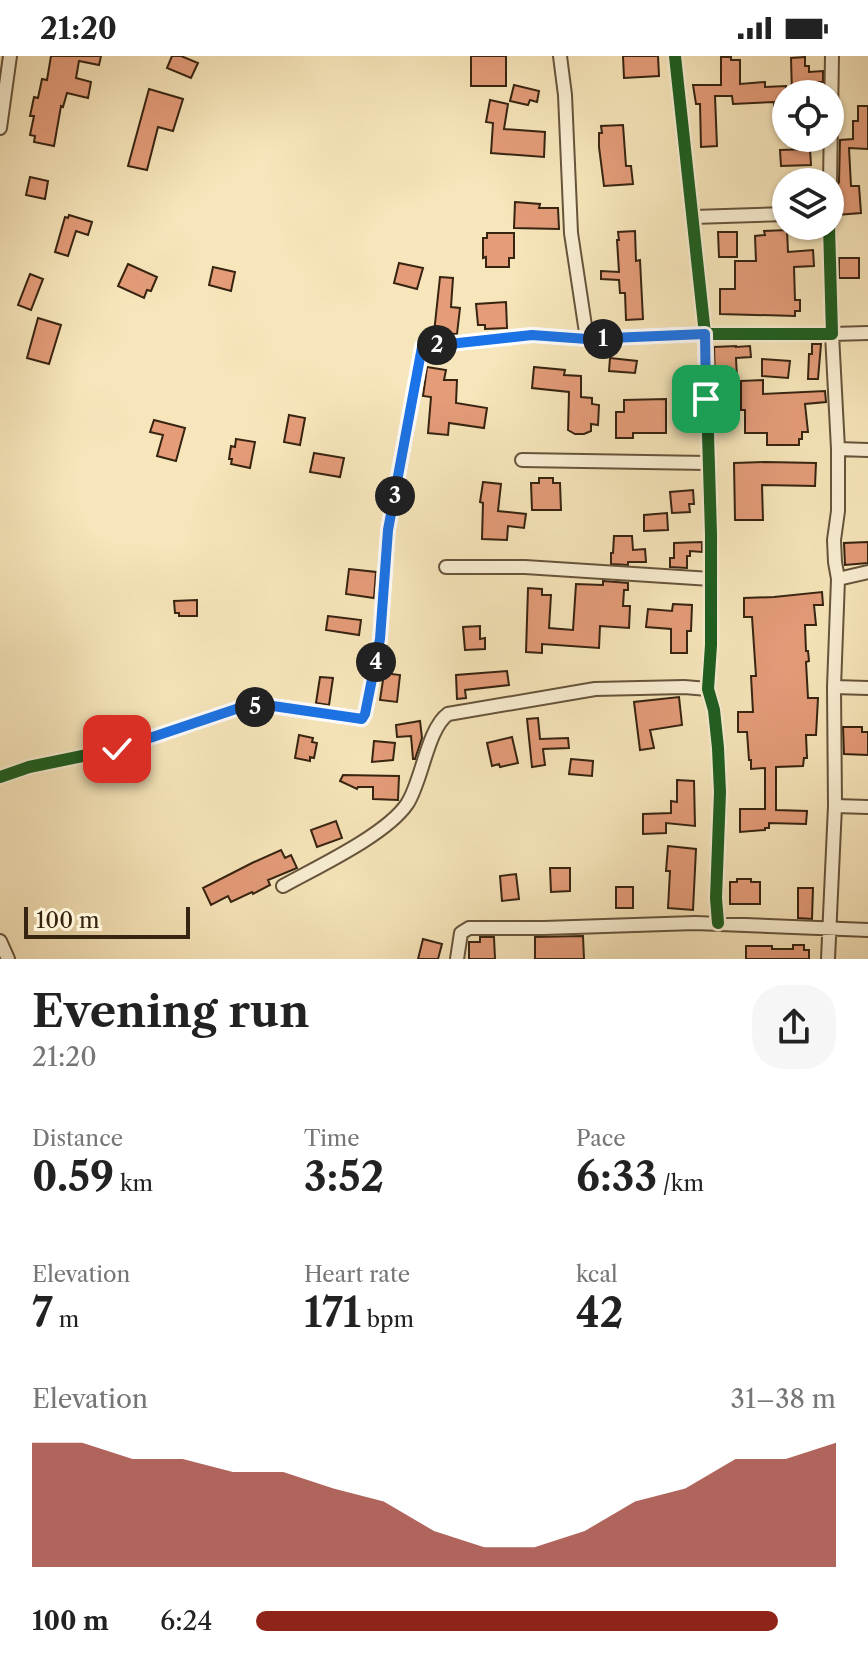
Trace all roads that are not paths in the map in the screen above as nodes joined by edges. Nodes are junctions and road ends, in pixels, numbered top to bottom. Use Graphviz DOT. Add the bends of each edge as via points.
graph roads {
  1 [pos="10,56"];
  2 [pos="560,56"];
  3 [pos="675,56"];
  4 [pos="832,56"];
  5 [pos="0,128"];
  6 [pos="830,168"];
  7 [pos="772,214"];
  8 [pos="693,217"];
  9 [pos="829,240"];
  10 [pos="868,333"];
  11 [pos="705,334"];
  12 [pos="832,334"];
  13 [pos="587,339"];
  14 [pos="838,449"];
  15 [pos="868,450"];
  16 [pos="522,460"];
  17 [pos="707,463"];
  18 [pos="446,567"];
  19 [pos="868,572"];
  20 [pos="711,579"];
  21 [pos="838,579"];
  22 [pos="834,687"];
  23 [pos="868,688"];
  24 [pos="708,689"];
  25 [pos="0,777"];
  26 [pos="835,806"];
  27 [pos="868,807"];
  28 [pos="283,886"];
  29 [pos="718,923"];
  30 [pos="830,930"];
  31 [pos="868,930"];
  32 [pos="0,941"];
  33 [pos="8,959"];
  34 [pos="457,959"];
  35 [pos="828,959"];
  1 -- 5 [label="street"];
  2 -- 13 [label="street" via="571,233"];
  3 -- 8 [label="street"];
  4 -- 6 [label="street"];
  7 -- 8 [label="street"];
  8 -- 11 [label="street"];
  9 -- 12 [label="street"];
  10 -- 12 [label="street"];
  11 -- 12 [label="street"];
  11 -- 13 [label="street"];
  11 -- 17 [label="street"];
  12 -- 14 [label="street"];
  13 -- 25 [label="street" via="532,335 422,347 388,530 380,639 362,719 273,706 239,708 117,749"];
  14 -- 15 [label="street"];
  14 -- 21 [label="street"];
  16 -- 17 [label="street"];
  17 -- 20 [label="street"];
  18 -- 20 [label="street" via="579,569"];
  19 -- 21 [label="street"];
  20 -- 24 [label="street"];
  21 -- 22 [label="street"];
  22 -- 23 [label="street"];
  22 -- 26 [label="street"];
  24 -- 28 [label="street" via="595,689 448,714 434,734 408,804 383,828"];
  24 -- 29 [label="street" via="720,792"];
  26 -- 27 [label="street"];
  26 -- 30 [label="street"];
  29 -- 30 [label="street"];
  29 -- 34 [label="street" via="469,928 461,933"];
  30 -- 31 [label="street"];
  30 -- 35 [label="street"];
  32 -- 33 [label="street"];
}
